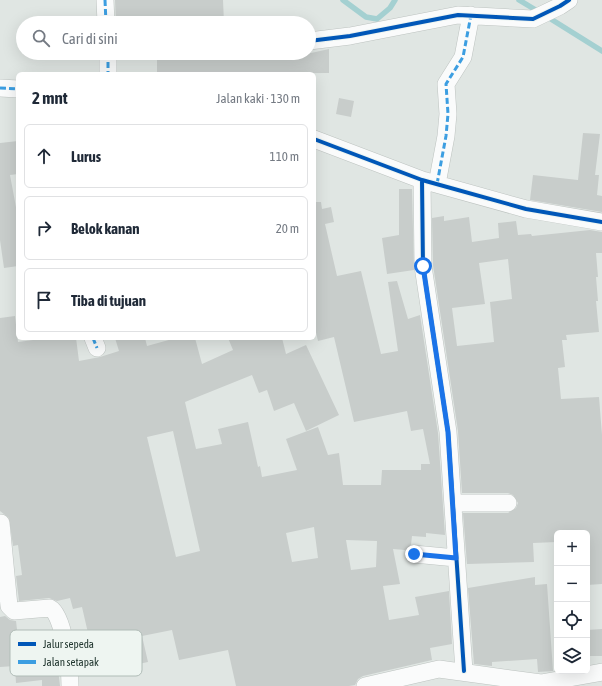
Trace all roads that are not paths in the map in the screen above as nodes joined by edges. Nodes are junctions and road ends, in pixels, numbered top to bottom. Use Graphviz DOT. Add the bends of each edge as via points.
graph roads {
  1 [pos="105,0"];
  2 [pos="564,3"];
  3 [pos="471,15"];
  4 [pos="106,16"];
  5 [pos="316,40"];
  6 [pos="108,60"];
  7 [pos="108,72"];
  8 [pos="0,88"];
  9 [pos="16,89"];
  10 [pos="316,140"];
  11 [pos="429,182"];
  12 [pos="602,222"];
  13 [pos="508,503"];
  14 [pos="453,504"];
  15 [pos="1,522"];
  16 [pos="414,554"];
  17 [pos="456,558"];
  18 [pos="61,630"];
  19 [pos="464,671"];
  20 [pos="602,672"];
  21 [pos="69,676"];
  22 [pos="545,684"];
  23 [pos="70,686"];
  24 [pos="368,686"];
  1 -- 4 [label="street"];
  2 -- 3 [label="street" via="537,18"];
  3 -- 5 [label="street" via="458,15"];
  3 -- 11 [label="street" via="463,57 446,84 446,136"];
  6 -- 7 [label="street"];
  8 -- 9 [label="street"];
  10 -- 11 [label="street"];
  11 -- 12 [label="street" via="526,209"];
  11 -- 14 [label="street" via="423,266 448,432"];
  13 -- 14 [label="street"];
  14 -- 17 [label="street"];
  15 -- 18 [label="street" via="9,606 14,611 50,608 56,612"];
  16 -- 17 [label="street"];
  17 -- 19 [label="street"];
  19 -- 22 [label="street"];
  19 -- 24 [label="street" via="439,669"];
  20 -- 22 [label="street"];
  21 -- 23 [label="street"];
}
